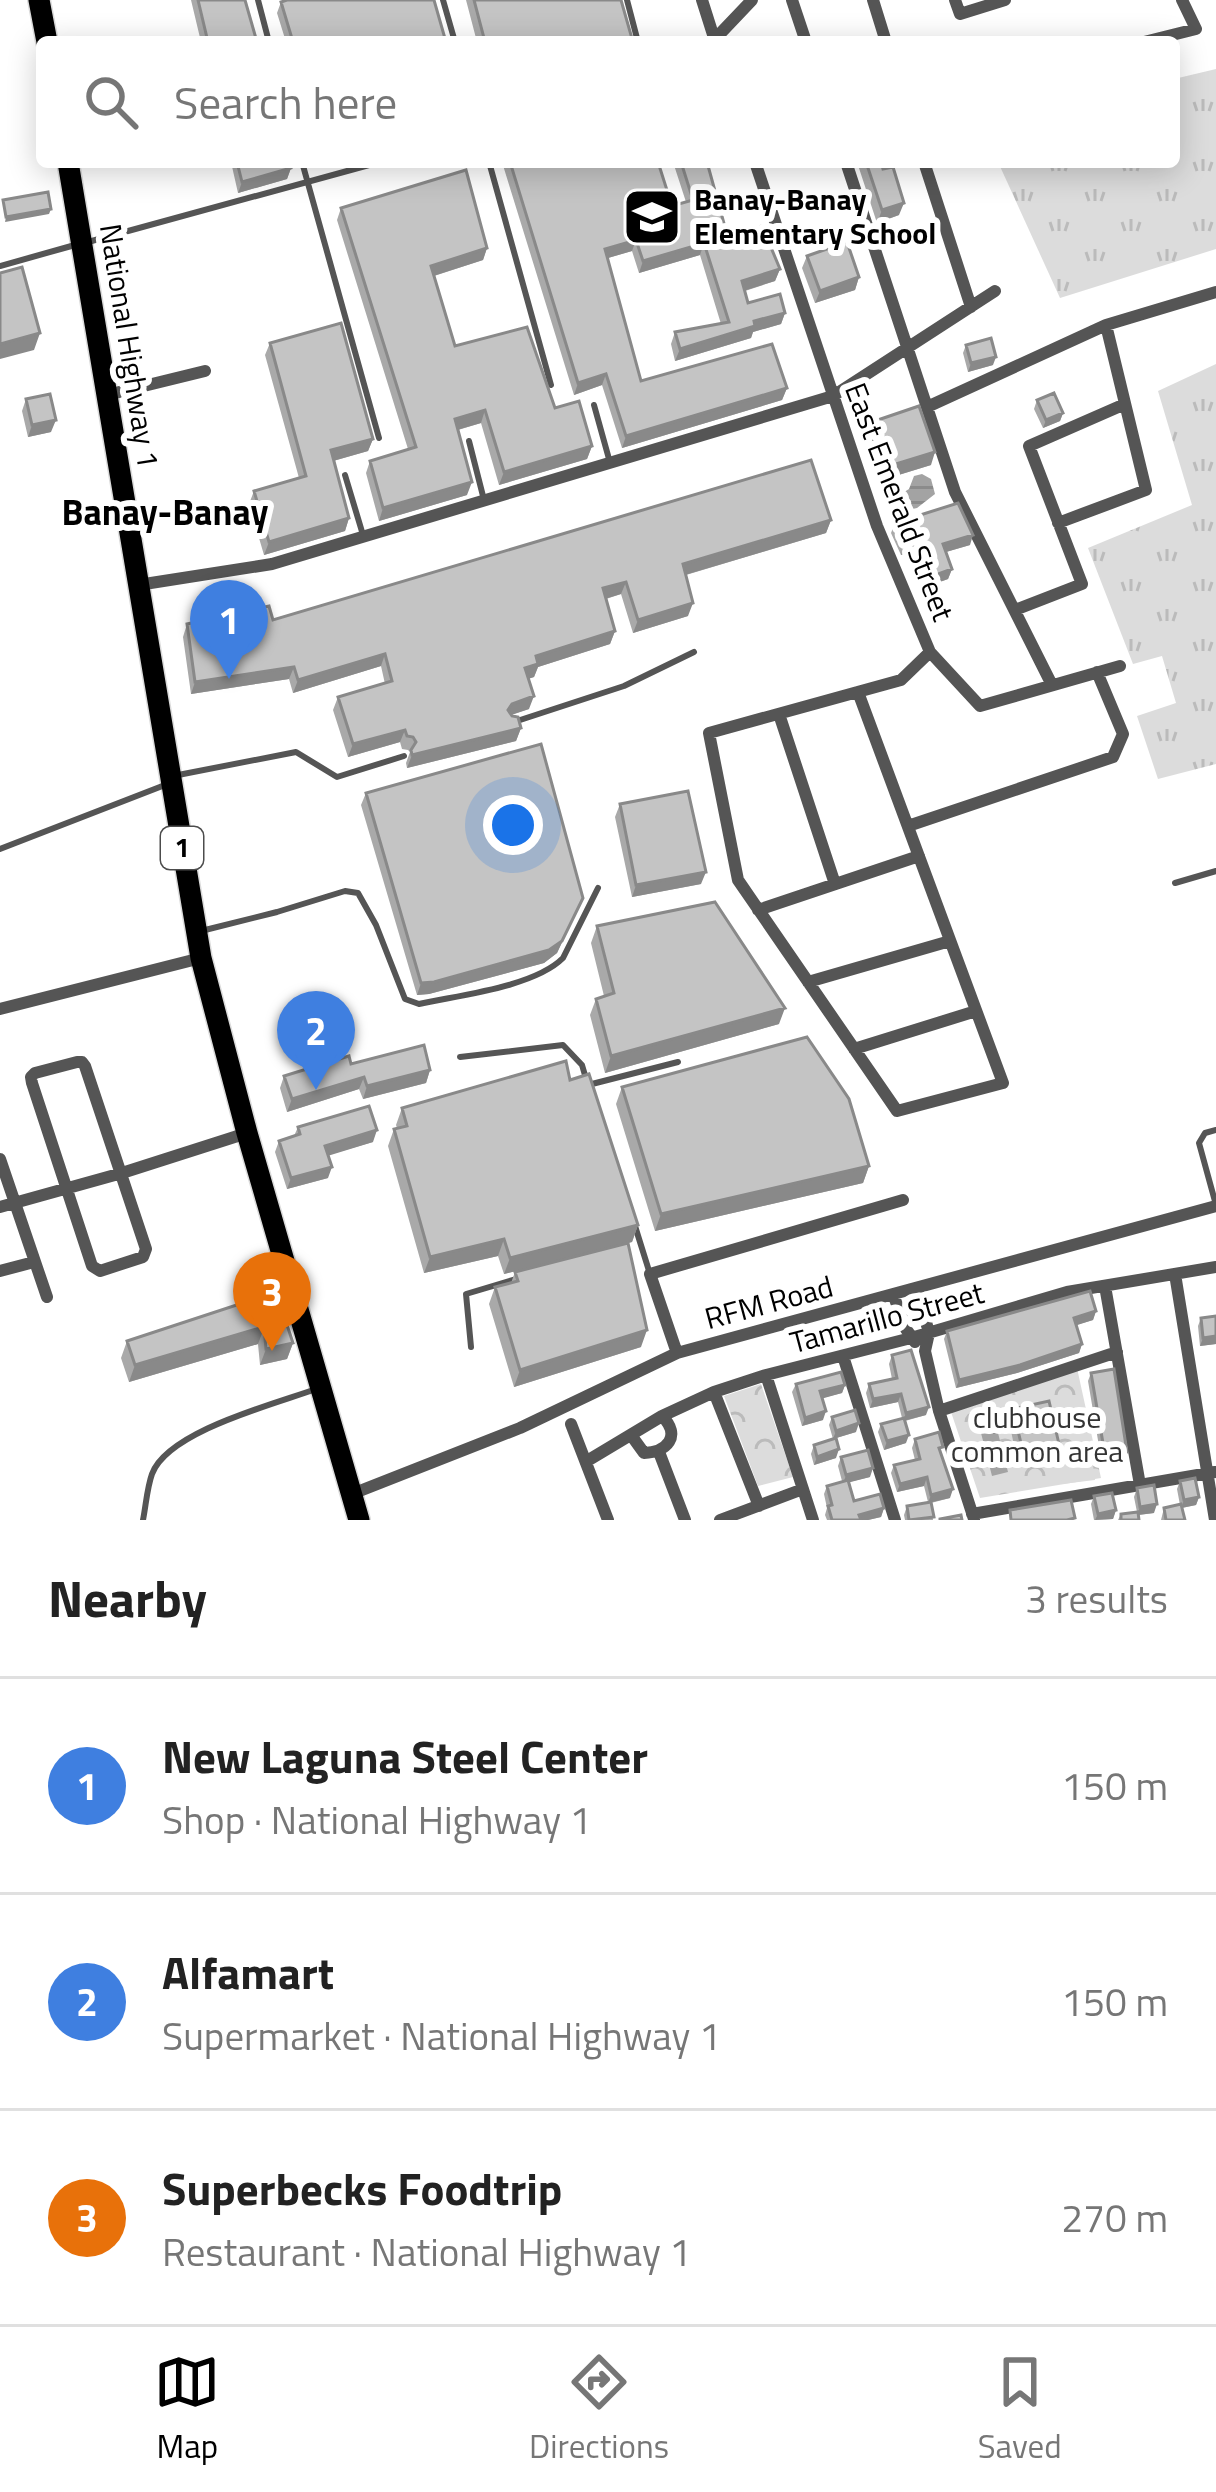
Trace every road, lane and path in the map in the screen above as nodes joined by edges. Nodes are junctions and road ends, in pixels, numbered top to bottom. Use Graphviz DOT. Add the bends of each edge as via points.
graph roads {
  1 [pos="39,0"];
  2 [pos="258,0"];
  3 [pos="443,0"];
  4 [pos="627,0"];
  5 [pos="702,0"];
  6 [pos="752,0"];
  7 [pos="792,0"];
  8 [pos="873,0"];
  9 [pos="955,0"];
  10 [pos="1006,0"];
  11 [pos="1182,0"];
  12 [pos="46,36"];
  13 [pos="267,36"];
  14 [pos="453,36"];
  15 [pos="636,36"];
  16 [pos="714,36"];
  17 [pos="719,36"];
  18 [pos="804,36"];
  19 [pos="884,36"];
  20 [pos="1168,36"];
  21 [pos="69,168"];
  22 [pos="304,168"];
  23 [pos="358,168"];
  24 [pos="491,168"];
  25 [pos="757,168"];
  26 [pos="848,168"];
  27 [pos="927,168"];
  28 [pos="308,182"];
  29 [pos="82,243"];
  30 [pos="0,266"];
  31 [pos="995,291"];
  32 [pos="1216,292"];
  33 [pos="971,307"];
  34 [pos="1106,326"];
  35 [pos="908,348"];
  36 [pos="205,371"];
  37 [pos="551,385"];
  38 [pos="107,395"];
  39 [pos="833,396"];
  40 [pos="1125,404"];
  41 [pos="594,405"];
  42 [pos="927,407"];
  43 [pos="379,438"];
  44 [pos="469,441"];
  45 [pos="610,463"];
  46 [pos="345,475"];
  47 [pos="484,500"];
  48 [pos="1058,523"];
  49 [pos="363,537"];
  50 [pos="137,586"];
  51 [pos="1015,610"];
  52 [pos="694,652"];
  53 [pos="930,652"];
  54 [pos="1120,666"];
  55 [pos="1097,672"];
  56 [pos="1052,685"];
  57 [pos="858,692"];
  58 [pos="779,714"];
  59 [pos="511,723"];
  60 [pos="404,756"];
  61 [pos="170,780"];
  62 [pos="908,826"];
  63 [pos="0,849"];
  64 [pos="919,856"];
  65 [pos="1216,871"];
  66 [pos="1174,883"];
  67 [pos="835,884"];
  68 [pos="598,888"];
  69 [pos="758,910"];
  70 [pos="196,932"];
  71 [pos="950,941"];
  72 [pos="201,958"];
  73 [pos="808,982"];
  74 [pos="0,1009"];
  75 [pos="976,1011"];
  76 [pos="854,1049"];
  77 [pos="460,1057"];
  78 [pos="678,1062"];
  79 [pos="1216,1130"];
  80 [pos="247,1133"];
  81 [pos="0,1159"];
  82 [pos="122,1173"];
  83 [pos="67,1189"];
  84 [pos="904,1200"];
  85 [pos="7,1205"];
  86 [pos="1216,1205"];
  87 [pos="628,1207"];
  88 [pos="34,1262"];
  89 [pos="1216,1267"];
  90 [pos="0,1271"];
  91 [pos="650,1274"];
  92 [pos="1175,1274"];
  93 [pos="517,1279"];
  94 [pos="1105,1286"];
  95 [pos="917,1288"];
  96 [pos="893,1294"];
  97 [pos="47,1297"];
  98 [pos="929,1333"];
  99 [pos="911,1338"];
  100 [pos="470,1348"];
  101 [pos="925,1351"];
  102 [pos="1117,1352"];
  103 [pos="676,1353"];
  104 [pos="843,1356"];
  105 [pos="766,1375"];
  106 [pos="322,1387"];
  107 [pos="714,1392"];
  108 [pos="939,1411"];
  109 [pos="662,1416"];
  110 [pos="571,1424"];
  111 [pos="631,1436"];
  112 [pos="658,1452"];
  113 [pos="587,1461"];
  114 [pos="1212,1472"];
  115 [pos="1139,1485"];
  116 [pos="803,1490"];
  117 [pos="352,1495"];
  118 [pos="759,1506"];
  119 [pos="973,1517"];
  120 [pos="143,1520"];
  121 [pos="359,1520"];
  122 [pos="608,1520"];
  123 [pos="685,1520"];
  124 [pos="720,1520"];
  125 [pos="813,1520"];
  126 [pos="895,1520"];
  127 [pos="1216,1520"];
  1 -- 12 [label="highway"];
  2 -- 13 [label="lane"];
  3 -- 14 [label="lane"];
  4 -- 15 [label="lane"];
  5 -- 16 [label="street"];
  6 -- 17 [label="street"];
  7 -- 18 [label="street"];
  8 -- 19 [label="street"];
  9 -- 10 [label="street" via="960,14"];
  11 -- 20 [label="street" via="1196,29"];
  21 -- 29 [label="highway, National Highway 1 / 1"];
  22 -- 28 [label="lane"];
  23 -- 28 [label="lane"];
  24 -- 37 [label="lane"];
  25 -- 39 [label="street, East Emerald Street"];
  26 -- 35 [label="street"];
  27 -- 33 [label="street"];
  28 -- 29 [label="lane"];
  28 -- 43 [label="lane"];
  29 -- 30 [label="lane"];
  29 -- 38 [label="highway, National Highway 1 / 1"];
  31 -- 33 [label="street"];
  32 -- 34 [label="street"];
  33 -- 35 [label="street"];
  34 -- 40 [label="street"];
  34 -- 42 [label="street"];
  35 -- 39 [label="street"];
  35 -- 42 [label="street"];
  36 -- 38 [label="street"];
  38 -- 50 [label="highway, National Highway 1 / 1"];
  39 -- 45 [label="street"];
  39 -- 53 [label="street, East Emerald Street"];
  40 -- 48 [label="street" via="1146,490"];
  40 -- 48 [label="street" via="1029,446"];
  41 -- 45 [label="lane"];
  42 -- 51 [label="street" via="956,491"];
  44 -- 47 [label="lane"];
  45 -- 47 [label="street"];
  46 -- 49 [label="lane"];
  47 -- 49 [label="street"];
  48 -- 51 [label="street" via="1082,584"];
  49 -- 50 [label="street" via="272,564"];
  50 -- 61 [label="highway, National Highway 1 / 1"];
  51 -- 56 [label="street"];
  52 -- 59 [label="lane" via="624,686"];
  53 -- 56 [label="street, East Emerald Street" via="980,706"];
  53 -- 57 [label="street" via="901,680"];
  54 -- 55 [label="street, East Emerald Street"];
  55 -- 56 [label="street, East Emerald Street"];
  55 -- 62 [label="street" via="1123,734 1113,757"];
  57 -- 58 [label="street"];
  57 -- 62 [label="street"];
  58 -- 67 [label="street"];
  58 -- 69 [label="street" via="709,733 738,880"];
  60 -- 61 [label="lane" via="337,777 296,752"];
  61 -- 63 [label="lane"];
  61 -- 70 [label="highway, National Highway 1 / 1"];
  62 -- 64 [label="street"];
  64 -- 67 [label="street"];
  64 -- 71 [label="street"];
  65 -- 66 [label="lane"];
  67 -- 69 [label="street"];
  68 -- 70 [label="lane" via="555,966 419,1004 404,999 358,893"];
  69 -- 73 [label="street"];
  70 -- 72 [label="highway, National Highway 1 / 1"];
  71 -- 73 [label="street"];
  71 -- 75 [label="street"];
  72 -- 74 [label="street"];
  72 -- 80 [label="highway, National Highway 1 / 1"];
  73 -- 76 [label="street"];
  75 -- 76 [label="street"];
  75 -- 76 [label="street" via="1003,1083 897,1111"];
  77 -- 78 [label="lane" via="563,1045 588,1085"];
  79 -- 86 [label="lane" via="1199,1143"];
  80 -- 82 [label="street"];
  80 -- 106 [label="highway, National Highway 1 / 1"];
  81 -- 85 [label="street"];
  82 -- 83 [label="street"];
  82 -- 83 [label="street" via="146,1253 100,1271"];
  82 -- 83 [label="street" via="82,1062 35,1073"];
  83 -- 85 [label="street"];
  84 -- 91 [label="street"];
  85 -- 88 [label="street"];
  86 -- 95 [label="street, RFM Road"];
  87 -- 91 [label="lane"];
  88 -- 90 [label="street"];
  88 -- 97 [label="street"];
  89 -- 92 [label="street, Tamarillo Street"];
  91 -- 103 [label="street"];
  92 -- 94 [label="street, Tamarillo Street"];
  92 -- 114 [label="street"];
  93 -- 100 [label="lane" via="466,1294"];
  94 -- 98 [label="street, Tamarillo Street"];
  94 -- 102 [label="street"];
  95 -- 96 [label="street, RFM Road"];
  95 -- 98 [label="street"];
  96 -- 99 [label="street"];
  96 -- 103 [label="street, RFM Road"];
  98 -- 99 [label="street, Tamarillo Street"];
  98 -- 101 [label="street"];
  99 -- 101 [label="street"];
  99 -- 104 [label="street, Tamarillo Street"];
  101 -- 108 [label="street"];
  102 -- 108 [label="street"];
  102 -- 115 [label="street"];
  103 -- 117 [label="street, RFM Road" via="520,1428"];
  104 -- 105 [label="street, Tamarillo Street"];
  104 -- 126 [label="street"];
  105 -- 107 [label="street, Tamarillo Street"];
  105 -- 116 [label="street"];
  106 -- 117 [label="highway, National Highway 1 / 1"];
  106 -- 120 [label="lane" via="175,1445 153,1470"];
  107 -- 109 [label="street, Tamarillo Street"];
  107 -- 118 [label="street"];
  108 -- 119 [label="street"];
  109 -- 111 [label="street, Tamarillo Street"];
  109 -- 112 [label="street" via="671,1437"];
  110 -- 113 [label="street"];
  111 -- 112 [label="street" via="644,1453"];
  111 -- 113 [label="street, Tamarillo Street"];
  112 -- 123 [label="street"];
  113 -- 122 [label="street"];
  114 -- 115 [label="street"];
  114 -- 127 [label="street"];
  115 -- 119 [label="street"];
  116 -- 118 [label="street"];
  116 -- 125 [label="street"];
  117 -- 121 [label="highway, National Highway 1 / 1"];
  118 -- 124 [label="street"];
}
